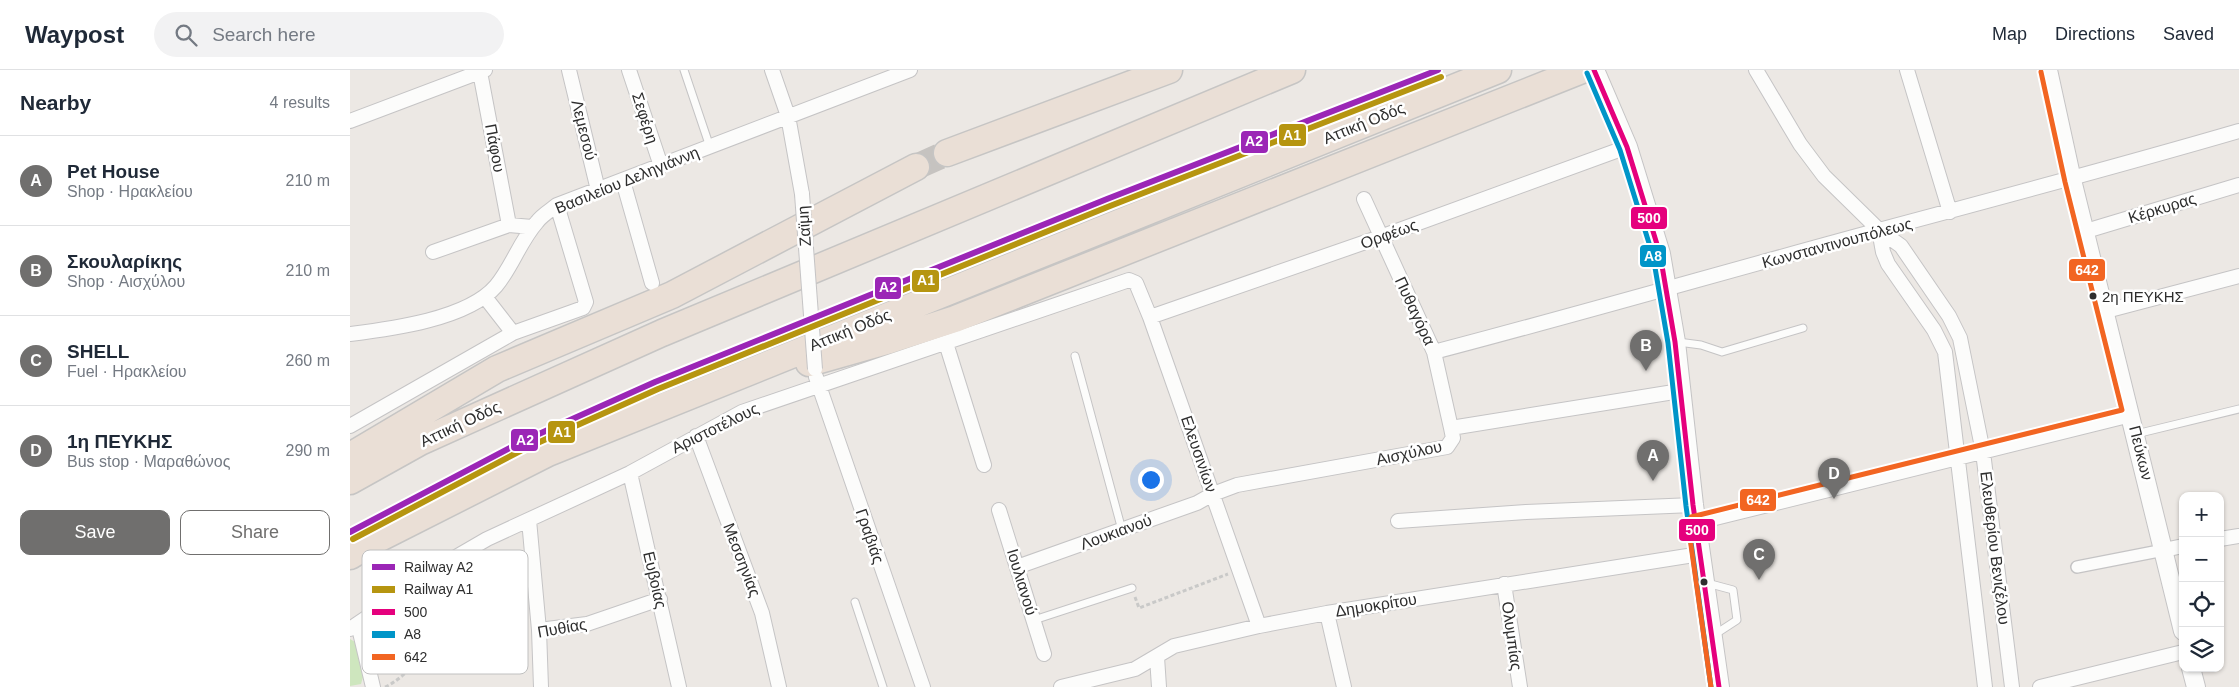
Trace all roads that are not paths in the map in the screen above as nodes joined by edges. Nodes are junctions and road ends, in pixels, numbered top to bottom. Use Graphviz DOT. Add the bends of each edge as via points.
graph roads {
  1 [pos="569,70"];
  2 [pos="629,70"];
  3 [pos="684,70"];
  4 [pos="772,70"];
  5 [pos="910,70"];
  6 [pos="1169,70"];
  7 [pos="1292,70"];
  8 [pos="1498,70"];
  9 [pos="1582,70"];
  10 [pos="1594,70"];
  11 [pos="1907,70"];
  12 [pos="2048,70"];
  13 [pos="483,71"];
  14 [pos="1757,72"];
  15 [pos="788,116"];
  16 [pos="350,121"];
  17 [pos="2239,131"];
  18 [pos="710,147"];
  19 [pos="1627,147"];
  20 [pos="947,153"];
  21 [pos="661,166"];
  22 [pos="916,167"];
  23 [pos="623,180"];
  24 [pos="2072,180"];
  25 [pos="2239,184"];
  26 [pos="598,190"];
  27 [pos="1364,199"];
  28 [pos="557,205"];
  29 [pos="1950,212"];
  30 [pos="509,225"];
  31 [pos="532,228"];
  32 [pos="1879,230"];
  33 [pos="2086,231"];
  34 [pos="1380,237"];
  35 [pos="433,252"];
  36 [pos="2239,276"];
  37 [pos="652,283"];
  38 [pos="1136,283"];
  39 [pos="1667,290"];
  40 [pos="485,297"];
  41 [pos="2106,311"];
  42 [pos="1150,317"];
  43 [pos="1803,328"];
  44 [pos="513,333"];
  45 [pos="350,334"];
  46 [pos="1675,342"];
  47 [pos="946,343"];
  48 [pos="1434,352"];
  49 [pos="1075,356"];
  50 [pos="818,384"];
  51 [pos="1680,391"];
  52 [pos="2239,409"];
  53 [pos="2132,415"];
  54 [pos="350,426"];
  55 [pos="1452,428"];
  56 [pos="2136,434"];
  57 [pos="696,436"];
  58 [pos="1983,452"];
  59 [pos="548,453"];
  60 [pos="350,456"];
  61 [pos="1958,458"];
  62 [pos="984,465"];
  63 [pos="630,473"];
  64 [pos="350,481"];
  65 [pos="1213,494"];
  66 [pos="999,510"];
  67 [pos="1694,514"];
  68 [pos="529,520"];
  69 [pos="1398,521"];
  70 [pos="1122,530"];
  71 [pos="2239,536"];
  72 [pos="2224,538"];
  73 [pos="2179,547"];
  74 [pos="468,550"];
  75 [pos="2164,550"];
  76 [pos="1700,554"];
  77 [pos="350,556"];
  78 [pos="1017,567"];
  79 [pos="2077,567"];
  80 [pos="1703,582"];
  81 [pos="1504,584"];
  82 [pos="1132,588"];
  83 [pos="660,599"];
  84 [pos="855,602"];
  85 [pos="1327,613"];
  86 [pos="1034,620"];
  87 [pos="1259,626"];
  88 [pos="354,627"];
  89 [pos="2182,627"];
  90 [pos="540,630"];
  91 [pos="1712,637"];
  92 [pos="362,652"];
  93 [pos="2179,653"];
  94 [pos="1044,654"];
  95 [pos="1157,657"];
  96 [pos="2192,672"];
  97 [pos="369,674"];
  98 [pos="373,687"];
  99 [pos="541,687"];
  100 [pos="679,687"];
  101 [pos="778,687"];
  102 [pos="883,687"];
  103 [pos="923,687"];
  104 [pos="1061,687"];
  105 [pos="1159,687"];
  106 [pos="1344,687"];
  107 [pos="1520,687"];
  108 [pos="1719,687"];
  109 [pos="1985,687"];
  110 [pos="2012,687"];
  111 [pos="2040,687"];
  112 [pos="2196,687"];
  1 -- 26 [label="street, Λεμεσού"];
  2 -- 21 [label="street, Σεφέρη"];
  3 -- 18 [label="lane"];
  4 -- 15 [label="street, Ζαϊμη"];
  5 -- 15 [label="street, Βασιλείου Δεληγιάννη"];
  6 -- 20 [label="highway"];
  7 -- 64 [label="highway, Αττική Οδός" via="662,333 428,438"];
  8 -- 59 [label="highway, Αττική Οδός"];
  9 -- 59 [label="highway" via="955,319 775,373 701,403"];
  10 -- 19 [label="main road"];
  11 -- 29 [label="street"];
  12 -- 24 [label="street, Πεύκων"];
  13 -- 16 [label="street"];
  13 -- 30 [label="street, Πάφου"];
  14 -- 32 [label="street, Ελευθερίου Βενιζέλου" via="1800,144 1824,176"];
  15 -- 18 [label="street, Βασιλείου Δεληγιάννη"];
  15 -- 50 [label="street, Ζαϊμη, bridge" via="802,194"];
  17 -- 24 [label="street, Κωνσταντινουπόλεως"];
  18 -- 21 [label="street, Βασιλείου Δεληγιάννη"];
  19 -- 34 [label="street, Ορφέως"];
  19 -- 39 [label="main road" via="1650,216"];
  21 -- 23 [label="street, Βασιλείου Δεληγιάννη"];
  22 -- 60 [label="highway" via="672,295 497,369"];
  23 -- 26 [label="street, Βασιλείου Δεληγιάννη"];
  23 -- 37 [label="street"];
  24 -- 29 [label="street, Κωνσταντινουπόλεως"];
  24 -- 33 [label="street, Πεύκων"];
  25 -- 33 [label="street, Κέρκυρας"];
  26 -- 28 [label="street, Βασιλείου Δεληγιάννη"];
  27 -- 34 [label="street, Πυθαγόρα"];
  28 -- 31 [label="street, Βασιλείου Δεληγιάννη"];
  28 -- 44 [label="street" via="586,302 584,308"];
  29 -- 32 [label="street, Κωνσταντινουπόλεως"];
  30 -- 31 [label="street"];
  30 -- 35 [label="street"];
  31 -- 40 [label="street, Βασιλείου Δεληγιάννη" via="505,274"];
  32 -- 39 [label="street, Κωνσταντινουπόλεως"];
  32 -- 58 [label="street, Ελευθερίου Βενιζέλου" via="1901,246 1949,316 1960,338"];
  32 -- 61 [label="street, Ελευθερίου Βενιζέλου" via="1888,264 1934,330 1945,352"];
  33 -- 41 [label="street, Πεύκων"];
  34 -- 42 [label="street, Ορφέως"];
  34 -- 48 [label="street, Πυθαγόρα"];
  36 -- 41 [label="street"];
  38 -- 42 [label="street, Ελευσινίων"];
  38 -- 47 [label="street, Αριστοτέλους" via="1129,280"];
  39 -- 46 [label="main road"];
  39 -- 48 [label="street, Κωνσταντινουπόλεως"];
  40 -- 44 [label="street"];
  40 -- 45 [label="street, Βασιλείου Δεληγιάννη" via="446,314"];
  41 -- 53 [label="street, Πεύκων"];
  42 -- 65 [label="street, Ελευσινίων"];
  43 -- 46 [label="lane" via="1722,352"];
  44 -- 54 [label="street"];
  46 -- 51 [label="main road"];
  47 -- 50 [label="street, Αριστοτέλους"];
  47 -- 62 [label="street"];
  48 -- 55 [label="street, Πυθαγόρα"];
  49 -- 70 [label="lane"];
  50 -- 57 [label="street, Αριστοτέλους" via="742,412"];
  50 -- 103 [label="street, Γραβιάς"];
  51 -- 55 [label="street, Αισχύλου"];
  51 -- 67 [label="main road"];
  52 -- 56 [label="lane"];
  53 -- 56 [label="street, Πεύκων"];
  53 -- 58 [label="street"];
  55 -- 65 [label="street, Αισχύλου" via="1453,438 1447,447 1237,485"];
  56 -- 75 [label="street, Πεύκων"];
  57 -- 63 [label="street, Αριστοτέλους"];
  57 -- 101 [label="street, Μεσσηνίας" via="762,613"];
  58 -- 61 [label="street"];
  58 -- 110 [label="street, Ελευθερίου Βενιζέλου"];
  59 -- 77 [label="highway, Αττική Οδός"];
  61 -- 67 [label="street"];
  61 -- 109 [label="street, Ελευθερίου Βενιζέλου"];
  63 -- 68 [label="street, Αριστοτέλους"];
  63 -- 83 [label="street, Ευβοίας"];
  65 -- 70 [label="street, Λουκιανού" via="1197,504"];
  65 -- 87 [label="street, Ελευσινίων"];
  66 -- 78 [label="street, Ιουλιανού"];
  67 -- 69 [label="street" via="1526,512"];
  67 -- 76 [label="main road"];
  68 -- 74 [label="street, Αριστοτέλους"];
  68 -- 90 [label="street"];
  70 -- 78 [label="street, Λουκιανού"];
  71 -- 72 [label="street"];
  73 -- 75 [label="street"];
  75 -- 79 [label="street"];
  75 -- 89 [label="street, Πεύκων"];
  76 -- 80 [label="main road"];
  76 -- 81 [label="street, Δημοκρίτου"];
  78 -- 86 [label="street, Ιουλιανού"];
  80 -- 91 [label="main road"];
  80 -- 91 [label="lane" via="1733,590 1737,620"];
  81 -- 85 [label="street, Δημοκρίτου"];
  81 -- 107 [label="street, Ολυμπίας"];
  82 -- 86 [label="lane"];
  83 -- 90 [label="street, Πυθίας" via="587,624"];
  83 -- 100 [label="street, Ευβοίας"];
  84 -- 102 [label="lane"];
  85 -- 87 [label="street, Δημοκρίτου"];
  85 -- 106 [label="street"];
  86 -- 94 [label="street, Ιουλιανού"];
  87 -- 95 [label="street, Δημοκρίτου" via="1174,646"];
  88 -- 92 [label="street"];
  90 -- 99 [label="street"];
  91 -- 108 [label="main road"];
  93 -- 111 [label="street"];
  95 -- 104 [label="street, Δημοκρίτου" via="1135,669"];
  95 -- 105 [label="street"];
  96 -- 112 [label="street"];
  97 -- 98 [label="street"];
}
